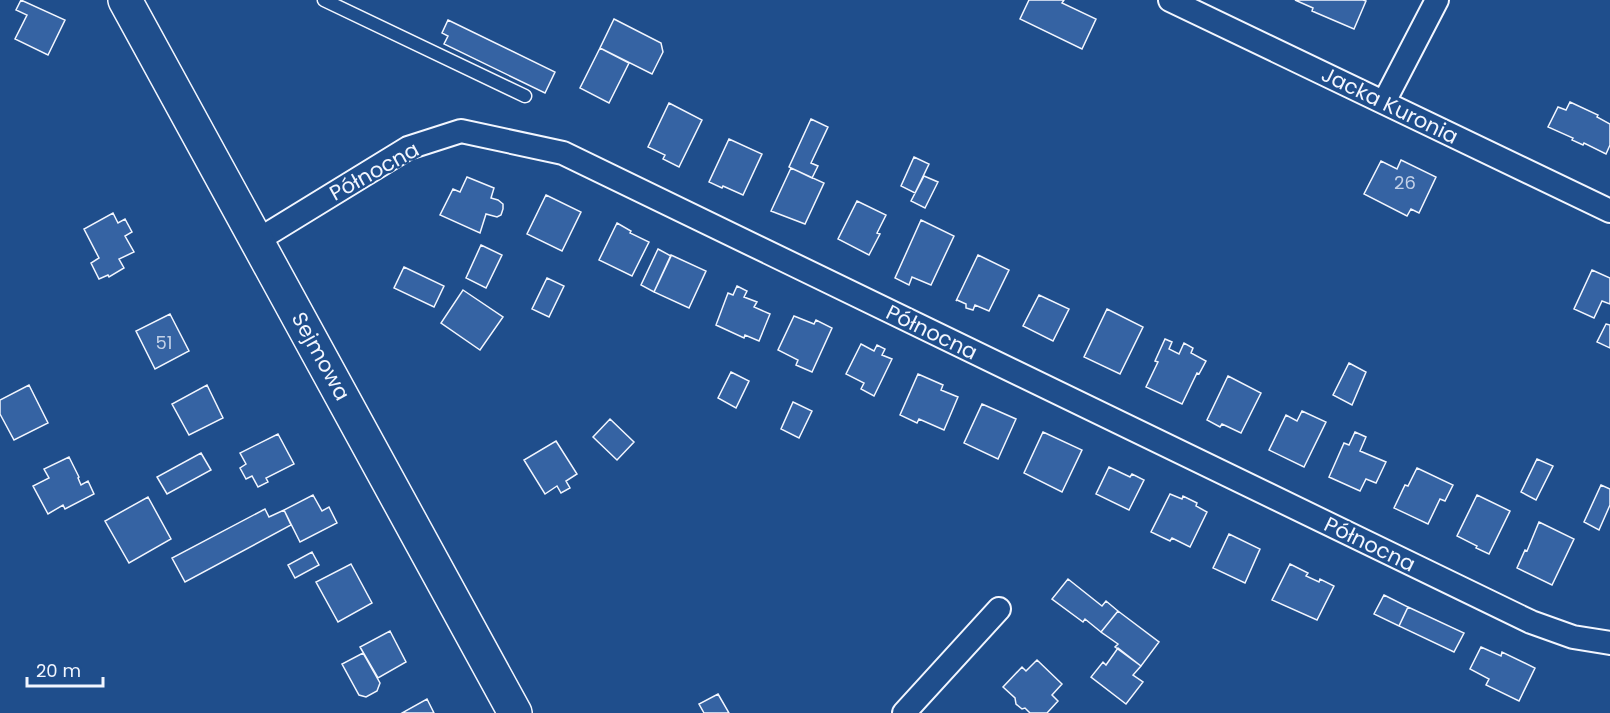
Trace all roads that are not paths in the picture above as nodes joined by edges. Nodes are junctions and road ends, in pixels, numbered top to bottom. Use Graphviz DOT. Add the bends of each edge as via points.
graph roads {
  1 [pos="125,0"];
  2 [pos="324,0"];
  3 [pos="1170,0"];
  4 [pos="1437,0"];
  5 [pos="525,96"];
  6 [pos="1384,102"];
  7 [pos="1610,211"];
  8 [pos="258,240"];
  9 [pos="999,609"];
  10 [pos="1610,644"];
  11 [pos="516,713"];
  12 [pos="904,713"];
  1 -- 8 [label="main road, Sejmowa"];
  2 -- 5 [label="lane"];
  3 -- 6 [label="street, Jacka Kuronia"];
  4 -- 6 [label="street"];
  6 -- 7 [label="street, Jacka Kuronia"];
  8 -- 10 [label="street, Północna" via="408,148 461,131 564,153 1531,622 1573,637"];
  8 -- 11 [label="main road, Sejmowa"];
  9 -- 12 [label="street"];
}
